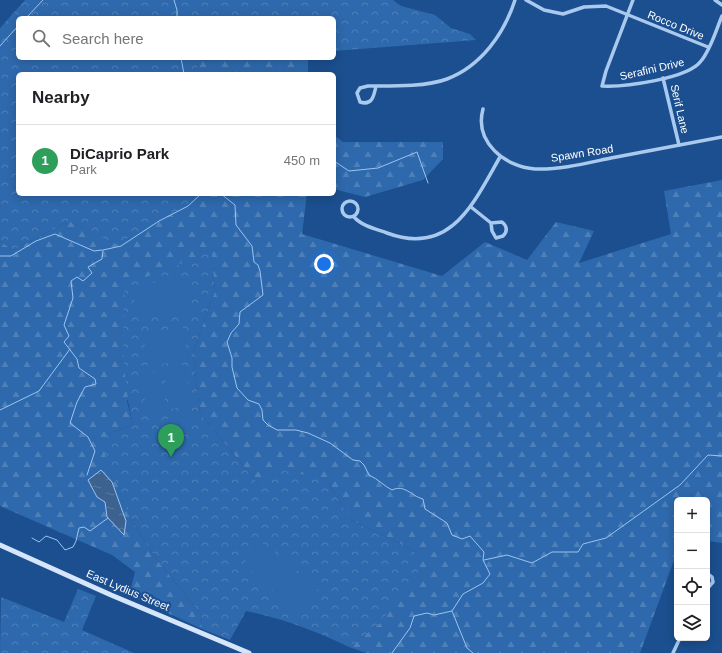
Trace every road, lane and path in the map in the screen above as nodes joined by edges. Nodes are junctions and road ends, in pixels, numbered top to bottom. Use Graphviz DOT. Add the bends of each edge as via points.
graph roads {
  1 [pos="515,0"];
  2 [pos="526,0"];
  3 [pos="633,0"];
  4 [pos="715,0"];
  5 [pos="722,5"];
  6 [pos="627,15"];
  7 [pos="722,16"];
  8 [pos="708,47"];
  9 [pos="663,78"];
  10 [pos="376,86"];
  11 [pos="484,109"];
  12 [pos="722,137"];
  13 [pos="679,145"];
  14 [pos="500,157"];
  15 [pos="471,207"];
  16 [pos="354,217"];
  17 [pos="491,223"];
  18 [pos="0,544"];
  19 [pos="710,575"];
  20 [pos="710,586"];
  21 [pos="679,641"];
  22 [pos="249,653"];
  23 [pos="673,653"];
  1 -- 10 [label="street" via="496,40 480,60 470,67 446,80"];
  2 -- 6 [label="street, Rocco Drive" via="544,10 563,14 584,7 606,6"];
  3 -- 6 [label="street"];
  4 -- 5 [label="street"];
  6 -- 8 [label="street, Rocco Drive"];
  6 -- 9 [label="street, Serafini Drive" via="602,86 616,87"];
  7 -- 8 [label="street, Serafini Drive"];
  8 -- 9 [label="street, Serafini Drive" via="701,61 694,67"];
  9 -- 13 [label="street, Serif Lane"];
  10 -- 10 [label="street" via="360,88 357,93 360,102 370,102"];
  11 -- 14 [label="street, Spawn Road" via="481,124 483,133"];
  12 -- 13 [label="street, Spawn Road"];
  13 -- 14 [label="street, Spawn Road" via="543,169 528,168"];
  14 -- 15 [label="street"];
  15 -- 16 [label="street" via="448,230 423,238 401,238 361,223"];
  15 -- 17 [label="street"];
  16 -- 16 [label="street" via="348,217 342,211 341,206 346,201 352,201 357,205"];
  17 -- 17 [label="street" via="496,238 505,234 504,223"];
  18 -- 22 [label="street, East Lydius Street" via="111,595"];
  19 -- 20 [label="street" via="713,582"];
  21 -- 23 [label="street"];
}
